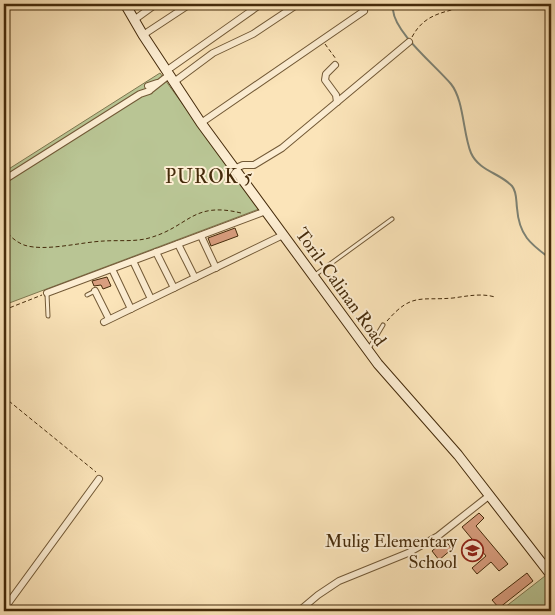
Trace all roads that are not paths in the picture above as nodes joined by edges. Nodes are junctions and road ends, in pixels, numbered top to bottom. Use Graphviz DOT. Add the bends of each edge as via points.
graph roads {
  1 [pos="125,4"];
  2 [pos="156,4"];
  3 [pos="261,4"];
  4 [pos="187,6"];
  5 [pos="295,6"];
  6 [pos="364,11"];
  7 [pos="134,20"];
  8 [pos="143,35"];
  9 [pos="409,42"];
  10 [pos="335,65"];
  11 [pos="170,76"];
  12 [pos="337,102"];
  13 [pos="201,123"];
  14 [pos="234,169"];
  15 [pos="4,180"];
  16 [pos="266,211"];
  17 [pos="392,219"];
  18 [pos="284,235"];
  19 [pos="201,236"];
  20 [pos="178,244"];
  21 [pos="156,252"];
  22 [pos="133,261"];
  23 [pos="216,268"];
  24 [pos="112,269"];
  25 [pos="314,275"];
  26 [pos="195,278"];
  27 [pos="174,288"];
  28 [pos="95,291"];
  29 [pos="47,293"];
  30 [pos="87,295"];
  31 [pos="151,299"];
  32 [pos="131,309"];
  33 [pos="48,316"];
  34 [pos="383,325"];
  35 [pos="368,350"];
  36 [pos="99,479"];
  37 [pos="490,495"];
  38 [pos="548,562"];
  39 [pos="551,575"];
  40 [pos="4,609"];
  41 [pos="299,611"];
  1 -- 7 [label="main road, Toril-Calinan Road"];
  2 -- 7 [label="street"];
  3 -- 11 [label="street"];
  4 -- 8 [label="street"];
  5 -- 11 [label="street" via="245,38"];
  6 -- 13 [label="street"];
  7 -- 8 [label="main road, Toril-Calinan Road"];
  8 -- 11 [label="main road, Toril-Calinan Road"];
  9 -- 12 [label="street"];
  10 -- 12 [label="street" via="325,80"];
  11 -- 13 [label="main road, Toril-Calinan Road"];
  11 -- 15 [label="street"];
  12 -- 14 [label="street" via="272,155 254,165"];
  13 -- 14 [label="main road, Toril-Calinan Road"];
  14 -- 16 [label="main road, Toril-Calinan Road"];
  16 -- 18 [label="main road, Toril-Calinan Road"];
  16 -- 19 [label="street"];
  17 -- 25 [label="lane"];
  18 -- 23 [label="street"];
  18 -- 25 [label="main road, Toril-Calinan Road"];
  19 -- 20 [label="street"];
  19 -- 23 [label="street"];
  20 -- 21 [label="street"];
  20 -- 26 [label="street"];
  21 -- 22 [label="street"];
  21 -- 27 [label="street"];
  22 -- 24 [label="street"];
  22 -- 31 [label="street"];
  23 -- 26 [label="street"];
  24 -- 29 [label="street"];
  24 -- 32 [label="street"];
  25 -- 35 [label="main road, Toril-Calinan Road"];
  26 -- 27 [label="street"];
  27 -- 31 [label="street"];
  28 -- 30 [label="lane"];
  28 -- 32 [label="street" via="107,321"];
  29 -- 33 [label="lane"];
  31 -- 32 [label="street"];
  34 -- 35 [label="lane"];
  35 -- 37 [label="main road, Toril-Calinan Road"];
  36 -- 40 [label="street"];
  37 -- 38 [label="main road, Toril-Calinan Road"];
  37 -- 41 [label="street" via="438,536 408,553 339,581"];
  38 -- 39 [label="main road, Toril-Calinan Road"];
}
